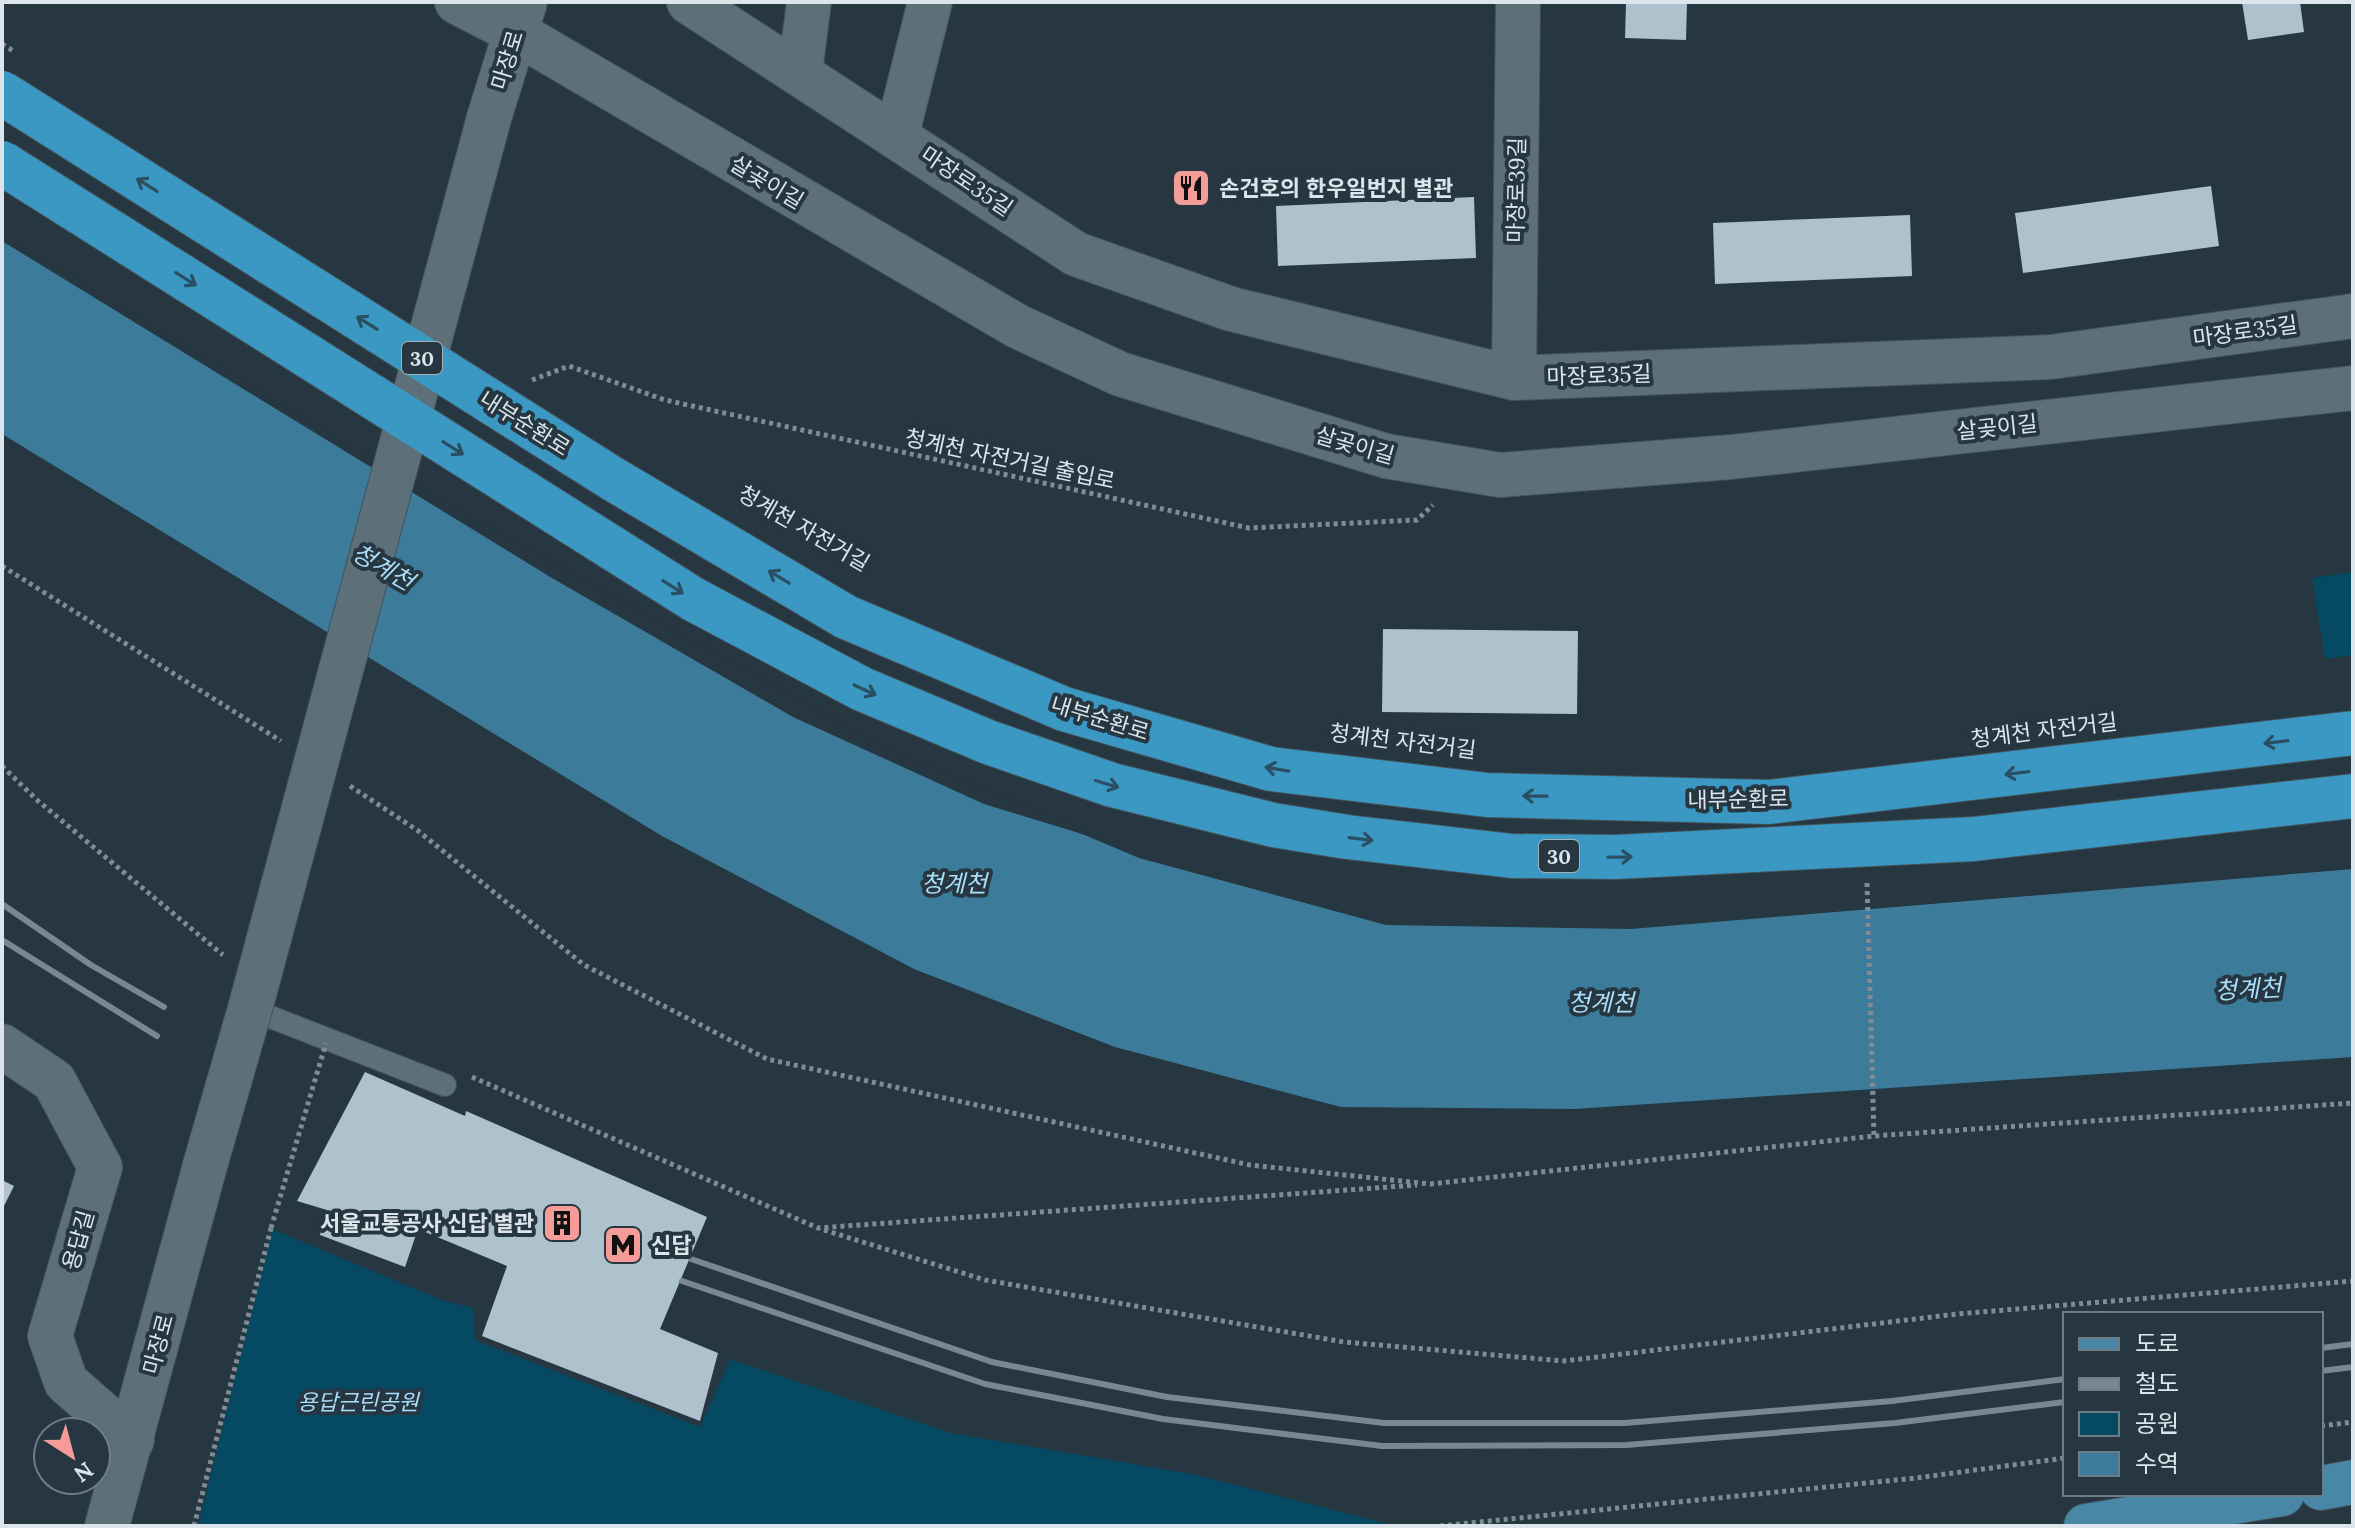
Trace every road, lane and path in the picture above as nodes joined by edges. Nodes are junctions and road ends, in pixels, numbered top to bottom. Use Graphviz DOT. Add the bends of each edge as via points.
graph roads {
  1 [pos="457,2"];
  2 [pos="689,2"];
  3 [pos="809,2"];
  4 [pos="930,2"];
  5 [pos="1518,2"];
  6 [pos="520,17"];
  7 [pos="800,72"];
  8 [pos="2,93"];
  9 [pos="897,134"];
  10 [pos="2,163"];
  11 [pos="2353,316"];
  12 [pos="1514,378"];
  13 [pos="545,388"];
  14 [pos="2353,388"];
  15 [pos="1473,470"];
  16 [pos="2,566"];
  17 [pos="2353,733"];
  18 [pos="288,745"];
  19 [pos="2,766"];
  20 [pos="340,779"];
  21 [pos="2353,796"];
  22 [pos="1866,874"];
  23 [pos="232,963"];
  24 [pos="250,1009"];
  25 [pos="317,1037"];
  26 [pos="2,1046"];
  27 [pos="452,1078"];
  28 [pos="2353,1103"];
  29 [pos="1874,1136"];
  30 [pos="1430,1184"];
  31 [pos="818,1228"];
  32 [pos="2353,1281"];
  33 [pos="2353,1422"];
  34 [pos="2323,1426"];
  35 [pos="132,1440"];
  36 [pos="2063,1458"];
  37 [pos="2353,1482"];
  38 [pos="2323,1488"];
  39 [pos="2270,1496"];
  40 [pos="107,1526"];
  41 [pos="194,1526"];
  42 [pos="1440,1526"];
  43 [pos="2086,1526"];
  1 -- 6 [label="main road, 살곶이길"];
  2 -- 7 [label="main road, 마장로35길"];
  3 -- 7 [label="main road"];
  4 -- 9 [label="main road, 마장로35길"];
  5 -- 12 [label="main road, 마장로39길"];
  6 -- 15 [label="main road, 살곶이길" via="1017,326 1120,374 1386,456"];
  6 -- 24 [label="main road, 마장로, bridge"];
  7 -- 9 [label="main road, 마장로35길"];
  17 -- 8 [label="highway, 내부순환로 / 30, one-way, bridge" via="1769,802 1487,795 1271,769 1064,709 846,617 613,479"];
  9 -- 12 [label="main road, 마장로35길" via="1076,254 1231,309"];
  10 -- 21 [label="highway, 30, one-way, bridge" via="693,599 862,689 988,742 1112,785 1260,822 1347,837 1512,856 1615,857 1974,839"];
  11 -- 12 [label="main road, 마장로35길" via="2051,357"];
  13 -- 15 [label="path, 청계천 자전거길 출입로" via="532,380 569,366 665,400 1249,528 1417,520"];
  14 -- 15 [label="main road, 살곶이길" via="1731,457 1500,475"];
  16 -- 18 [label="path"];
  19 -- 23 [label="path"];
  20 -- 30 [label="path" via="417,830 584,965 767,1059 1250,1165"];
  22 -- 29 [label="path"];
  24 -- 25 [label="lane"];
  24 -- 35 [label="main road, 마장로, bridge"];
  25 -- 27 [label="lane" via="414,1083"];
  25 -- 41 [label="path, bridge"];
  26 -- 35 [label="main road, 용답길" via="54,1081 100,1167 50,1336 66,1382"];
  27 -- 31 [label="path"];
  28 -- 29 [label="path"];
  29 -- 30 [label="path"];
  30 -- 31 [label="path"];
  31 -- 32 [label="path" via="1001,1283 1344,1342 1564,1361 1957,1314"];
  33 -- 34 [label="path"];
  35 -- 40 [label="main road, 마장로"];
  36 -- 42 [label="path"];
  37 -- 38 [label="main road"];
  39 -- 43 [label="main road"];
}
